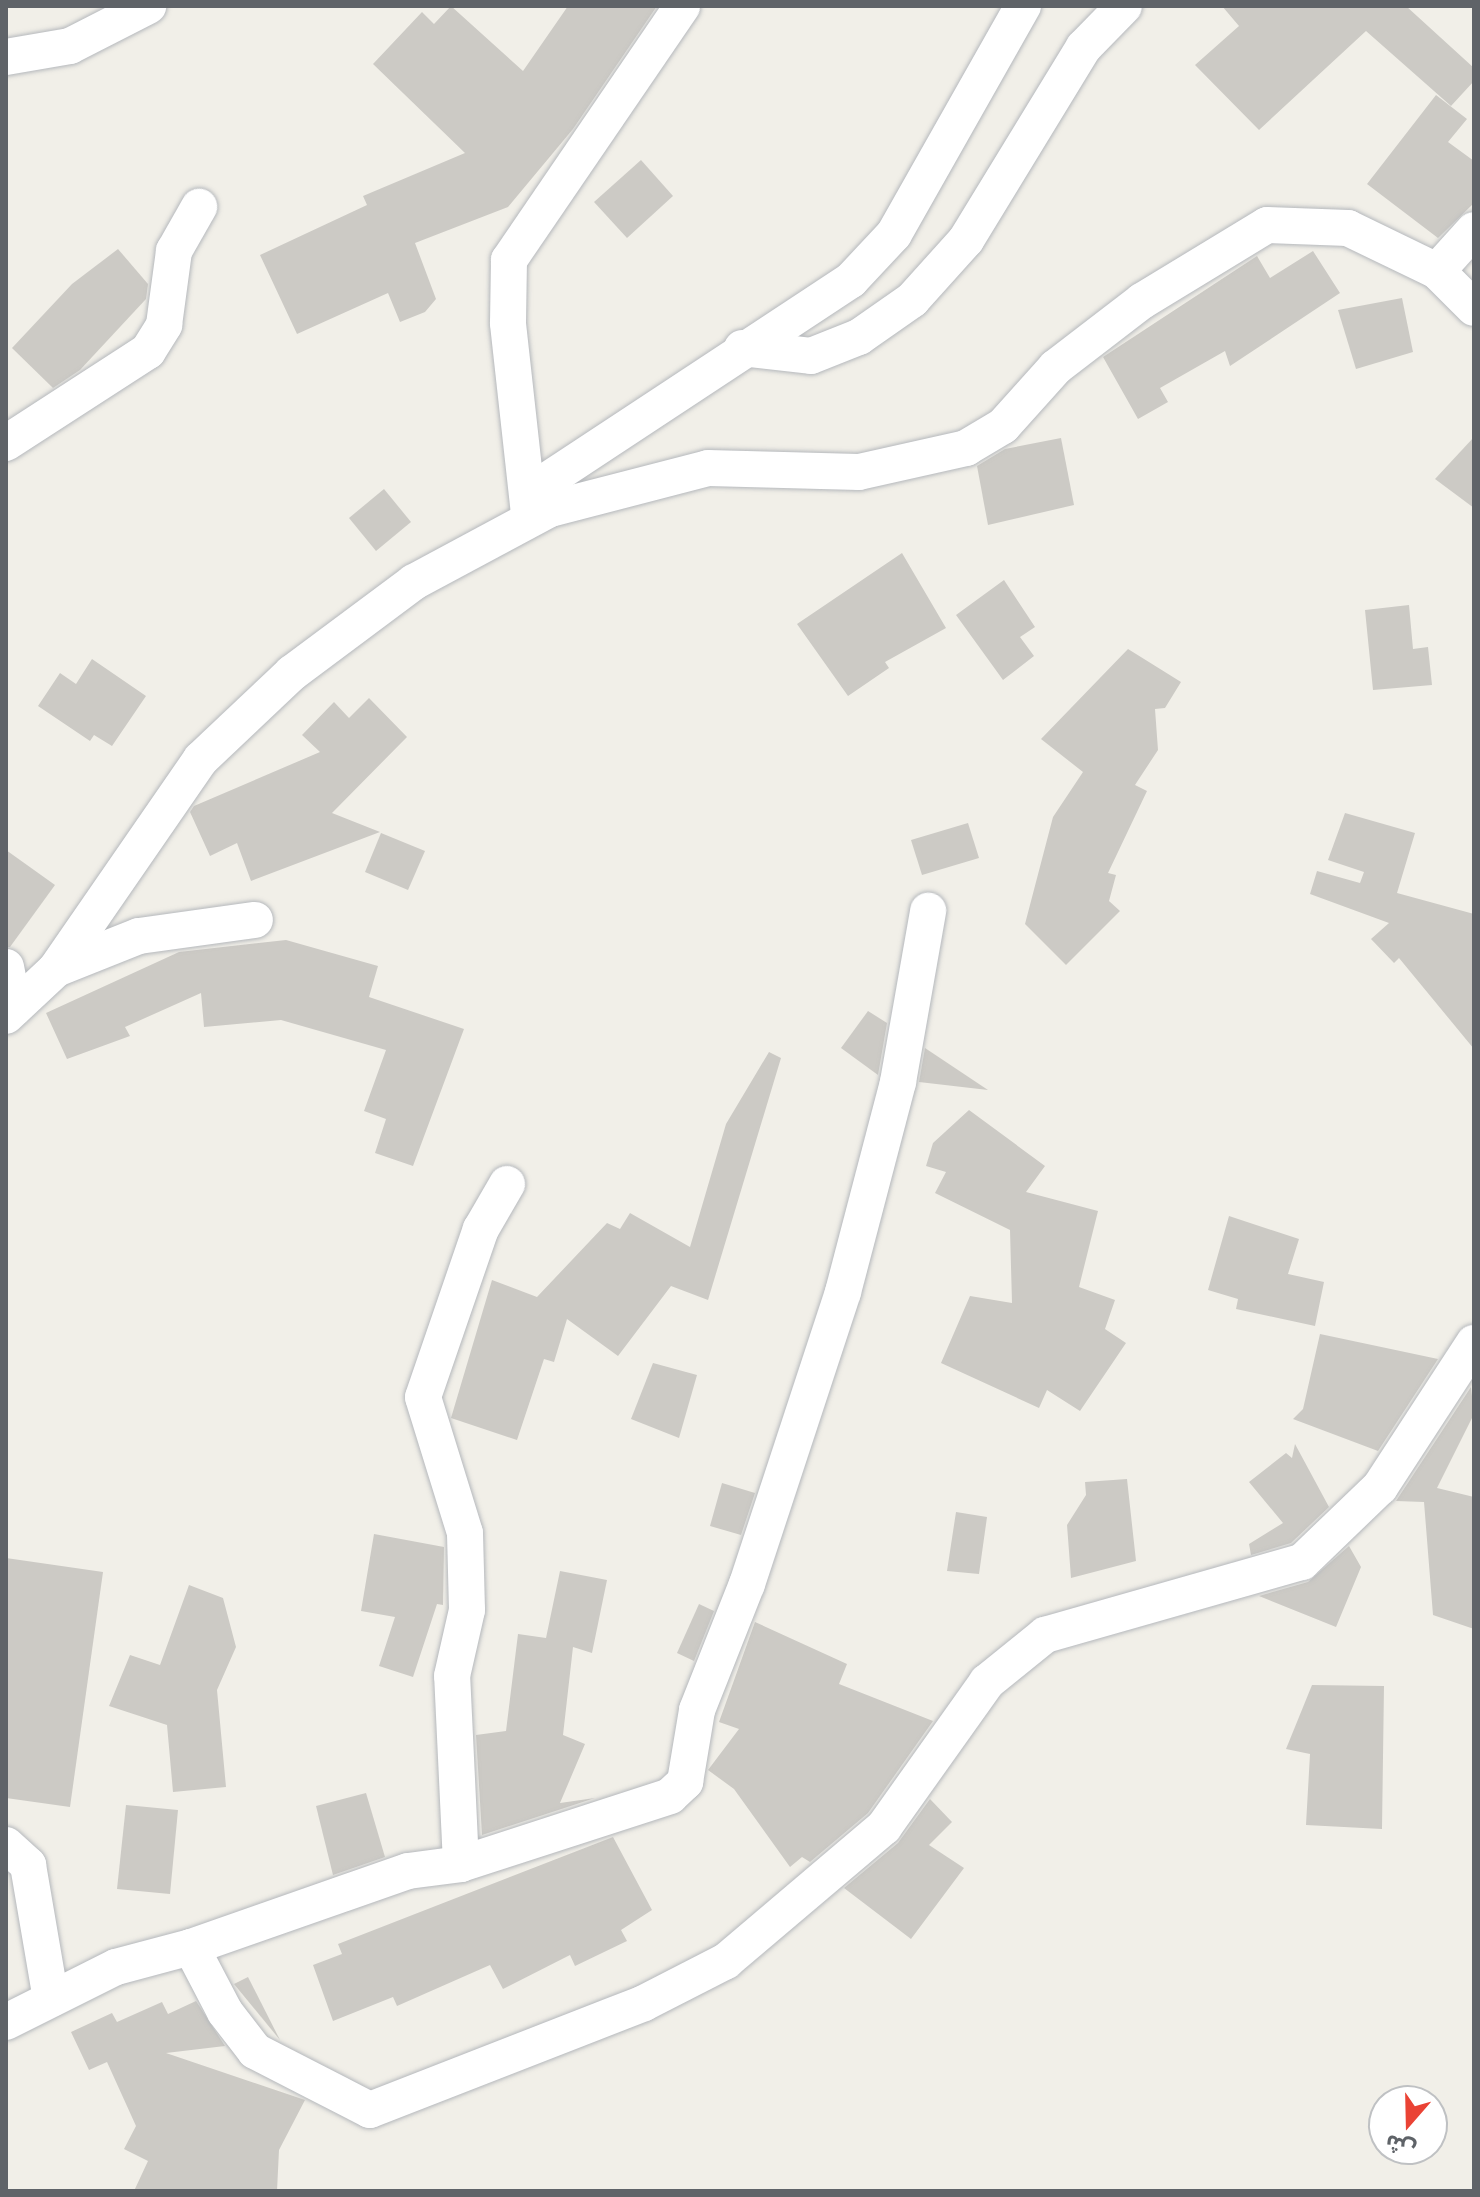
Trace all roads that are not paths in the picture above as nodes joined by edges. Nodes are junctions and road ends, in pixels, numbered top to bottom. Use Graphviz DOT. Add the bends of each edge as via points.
graph roads {
  1 [pos="148,6"];
  2 [pos="682,6"];
  3 [pos="1023,6"];
  4 [pos="1124,6"];
  5 [pos="6,57"];
  6 [pos="199,207"];
  7 [pos="1474,230"];
  8 [pos="1437,271"];
  9 [pos="1474,308"];
  10 [pos="742,348"];
  11 [pos="6,443"];
  12 [pos="528,506"];
  13 [pos="928,911"];
  14 [pos="255,920"];
  15 [pos="6,967"];
  16 [pos="56,969"];
  17 [pos="10,1012"];
  18 [pos="507,1184"];
  19 [pos="1474,1343"];
  20 [pos="6,1845"];
  21 [pos="461,1864"];
  22 [pos="191,1947"];
  23 [pos="51,1999"];
  24 [pos="6,2022"];
  1 -- 5 [label="street" via="70,46"];
  2 -- 12 [label="street" via="509,260 508,323"];
  3 -- 10 [label="street" via="894,234 851,280"];
  4 -- 10 [label="street" via="1084,47 966,240 912,300 859,337 811,356"];
  6 -- 11 [label="street" via="174,251 164,325 148,351"];
  7 -- 8 [label="street"];
  8 -- 9 [label="street"];
  8 -- 12 [label="street" via="1348,228 1267,225 1142,301 1056,367 1003,426 966,448 859,472 708,468"];
  10 -- 12 [label="street"];
  12 -- 16 [label="street" via="292,673 201,759"];
  13 -- 21 [label="street" via="898,1082 843,1292 747,1584 697,1710 685,1782 670,1796"];
  14 -- 16 [label="street" via="139,936"];
  15 -- 17 [label="street"];
  16 -- 17 [label="street"];
  18 -- 21 [label="street" via="481,1229 423,1397 465,1533 467,1610 452,1676"];
  19 -- 22 [label="street" via="1380,1487 1302,1562 1045,1635 987,1682 884,1827 726,1961 644,2003 370,2110 255,2051 225,2012"];
  20 -- 23 [label="street" via="28,1865"];
  21 -- 22 [label="street" via="408,1871"];
  22 -- 23 [label="street" via="116,1967"];
  23 -- 24 [label="street"];
}
